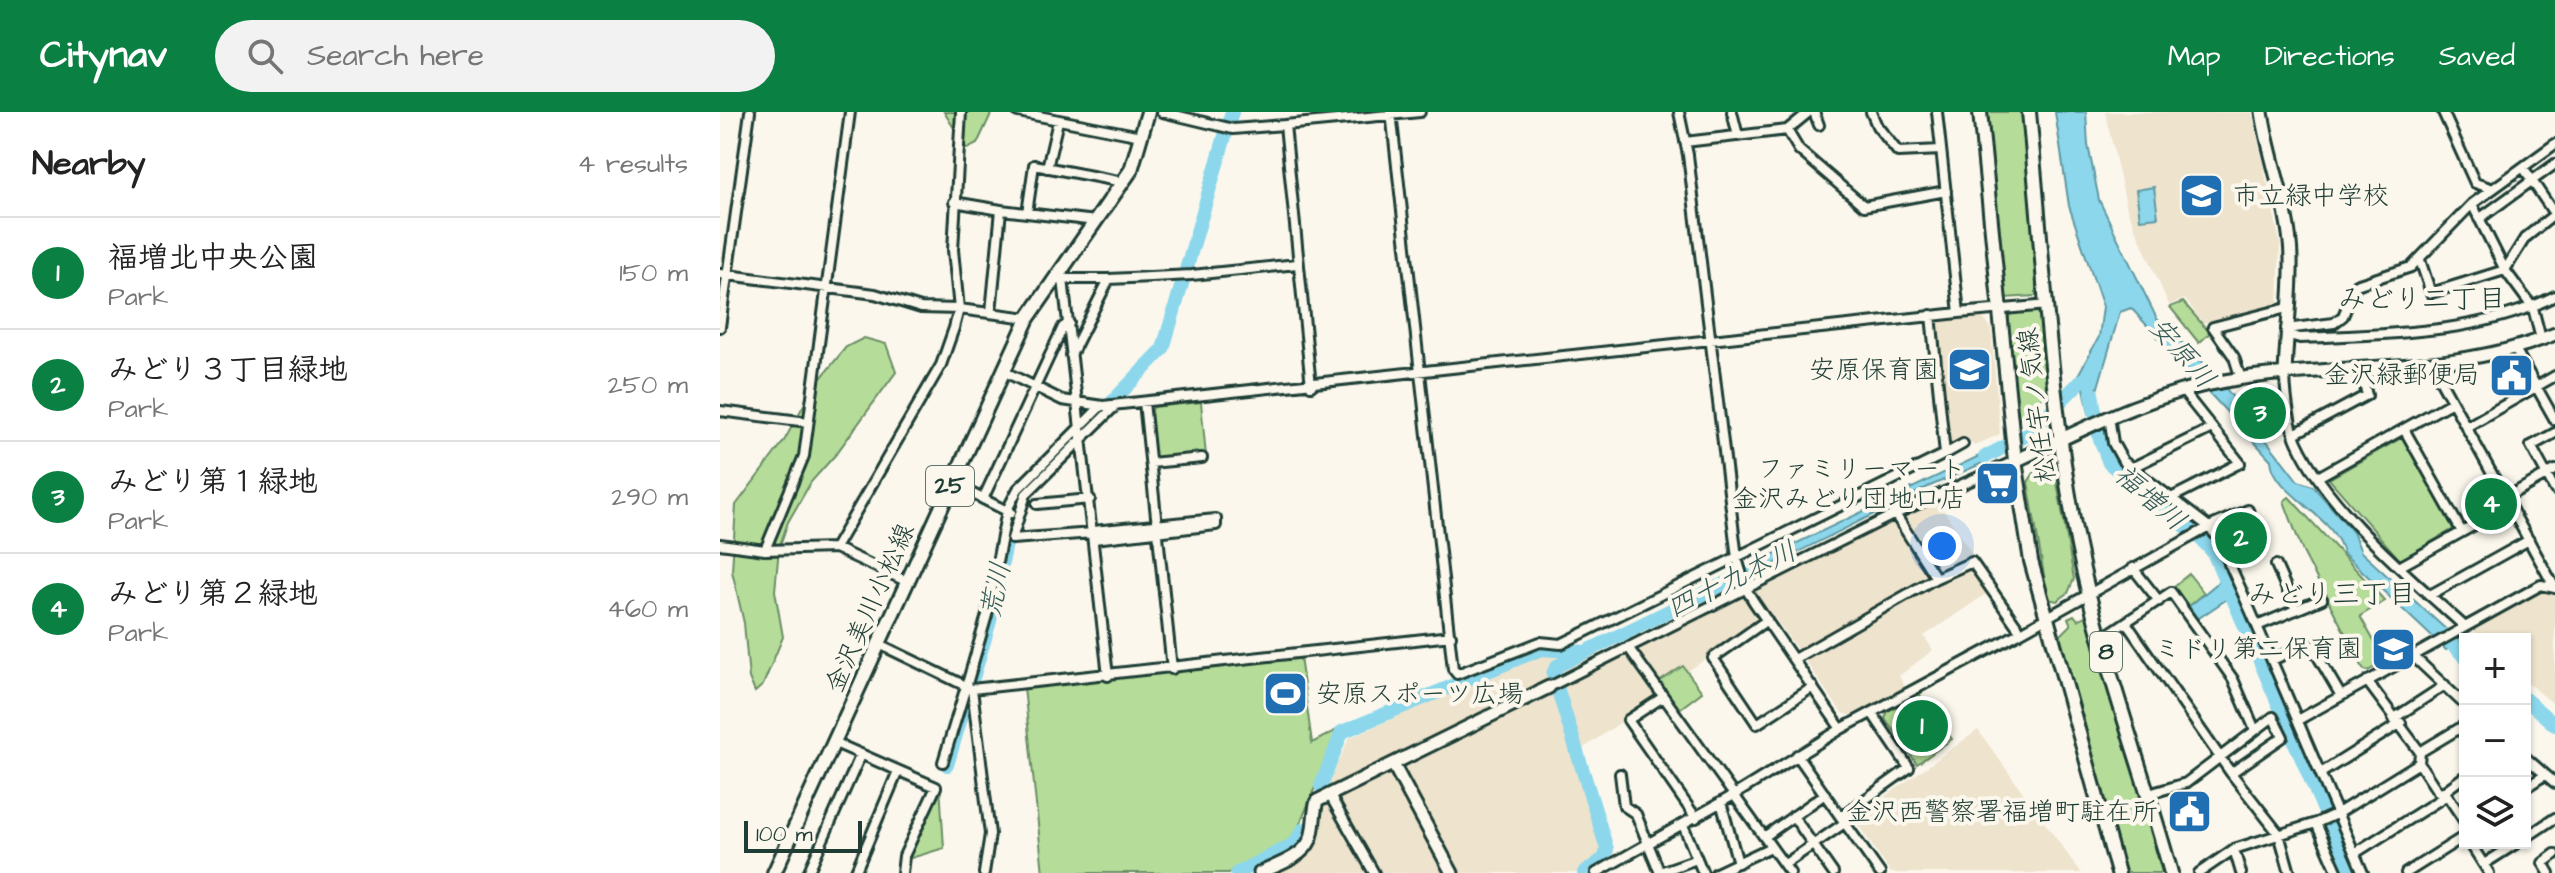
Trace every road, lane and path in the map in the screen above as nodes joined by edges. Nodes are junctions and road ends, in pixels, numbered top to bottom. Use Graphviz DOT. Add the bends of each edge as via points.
graph roads {
  1 [pos="750,112"];
  2 [pos="850,112"];
  3 [pos="961,112"];
  4 [pos="1018,112"];
  5 [pos="1148,112"];
  6 [pos="1162,112"];
  7 [pos="1420,112"];
  8 [pos="1679,112"];
  9 [pos="1732,112"];
  10 [pos="1812,112"];
  11 [pos="1871,112"];
  12 [pos="1937,112"];
  13 [pos="1980,112"];
  14 [pos="2029,112"];
  15 [pos="2262,112"];
  16 [pos="2443,112"];
  17 [pos="1391,114"];
  18 [pos="1058,121"];
  19 [pos="1285,125"];
  20 [pos="1819,125"];
  21 [pos="1787,130"];
  22 [pos="1141,136"];
  23 [pos="1738,136"];
  24 [pos="1685,142"];
  25 [pos="2555,144"];
  26 [pos="1941,150"];
  27 [pos="2555,164"];
  28 [pos="2523,167"];
  29 [pos="1047,168"];
  30 [pos="2532,180"];
  31 [pos="1123,182"];
  32 [pos="2493,189"];
  33 [pos="1946,191"];
  34 [pos="954,202"];
  35 [pos="2472,204"];
  36 [pos="1001,210"];
  37 [pos="1027,213"];
  38 [pos="2555,215"];
  39 [pos="2479,219"];
  40 [pos="1097,221"];
  41 [pos="2420,260"];
  42 [pos="1297,264"];
  43 [pos="2505,270"];
  44 [pos="724,275"];
  45 [pos="1063,275"];
  46 [pos="1109,279"];
  47 [pos="827,287"];
  48 [pos="2555,296"];
  49 [pos="2048,305"];
  50 [pos="2000,308"];
  51 [pos="2287,308"];
  52 [pos="2533,308"];
  53 [pos="959,309"];
  54 [pos="991,312"];
  55 [pos="1959,313"];
  56 [pos="1931,315"];
  57 [pos="1028,318"];
  58 [pos="1069,323"];
  59 [pos="720,327"];
  60 [pos="2286,331"];
  61 [pos="2555,334"];
  62 [pos="1711,337"];
  63 [pos="2541,339"];
  64 [pos="2514,347"];
  65 [pos="1071,356"];
  66 [pos="2432,365"];
  67 [pos="2360,370"];
  68 [pos="1003,371"];
  69 [pos="1421,373"];
  70 [pos="2285,376"];
  71 [pos="2555,376"];
  72 [pos="2241,379"];
  73 [pos="1311,386"];
  74 [pos="1035,387"];
  75 [pos="2536,387"];
  76 [pos="2182,390"];
  77 [pos="1077,402"];
  78 [pos="1144,402"];
  79 [pos="2452,402"];
  80 [pos="1116,405"];
  81 [pos="1101,406"];
  82 [pos="720,411"];
  83 [pos="2105,418"];
  84 [pos="2555,420"];
  85 [pos="808,422"];
  86 [pos="1081,427"];
  87 [pos="2466,427"];
  88 [pos="2212,428"];
  89 [pos="2404,429"];
  90 [pos="2061,433"];
  91 [pos="2555,433"];
  92 [pos="2294,434"];
  93 [pos="1083,438"];
  94 [pos="1963,444"];
  95 [pos="1945,454"];
  96 [pos="2014,455"];
  97 [pos="1202,458"];
  98 [pos="1151,463"];
  99 [pos="2131,468"];
  100 [pos="2551,472"];
  101 [pos="2318,477"];
  102 [pos="951,483"];
  103 [pos="2555,490"];
  104 [pos="2171,498"];
  105 [pos="983,499"];
  106 [pos="1090,499"];
  107 [pos="2507,502"];
  108 [pos="1037,504"];
  109 [pos="1012,513"];
  110 [pos="1895,514"];
  111 [pos="1158,528"];
  112 [pos="2206,529"];
  113 [pos="2462,532"];
  114 [pos="1094,534"];
  115 [pos="2529,540"];
  116 [pos="720,544"];
  117 [pos="835,548"];
  118 [pos="765,550"];
  119 [pos="1738,561"];
  120 [pos="2229,564"];
  121 [pos="2276,565"];
  122 [pos="2399,567"];
  123 [pos="2133,568"];
  124 [pos="1936,578"];
  125 [pos="906,581"];
  126 [pos="1745,585"];
  127 [pos="2088,593"];
  128 [pos="2430,595"];
  129 [pos="2322,599"];
  130 [pos="2159,601"];
  131 [pos="2296,610"];
  132 [pos="2046,618"];
  133 [pos="1767,620"];
  134 [pos="2127,624"];
  135 [pos="2257,626"];
  136 [pos="2462,628"];
  137 [pos="2021,632"];
  138 [pos="1451,636"];
  139 [pos="2102,638"];
  140 [pos="877,643"];
  141 [pos="1628,647"];
  142 [pos="2413,656"];
  143 [pos="1794,659"];
  144 [pos="2272,660"];
  145 [pos="1172,669"];
  146 [pos="1108,676"];
  147 [pos="2367,681"];
  148 [pos="1554,685"];
  149 [pos="2445,685"];
  150 [pos="970,686"];
  151 [pos="1813,687"];
  152 [pos="2341,696"];
  153 [pos="1663,697"];
  154 [pos="2459,699"];
  155 [pos="1872,713"];
  156 [pos="2298,720"];
  157 [pos="2397,721"];
  158 [pos="1841,729"];
  159 [pos="2459,729"];
  160 [pos="2255,730"];
  161 [pos="833,742"];
  162 [pos="2420,752"];
  163 [pos="861,754"];
  164 [pos="1797,755"];
  165 [pos="2221,756"];
  166 [pos="943,762"];
  167 [pos="2531,762"];
  168 [pos="2419,763"];
  169 [pos="1393,764"];
  170 [pos="898,771"];
  171 [pos="2231,773"];
  172 [pos="2321,773"];
  173 [pos="1620,774"];
  174 [pos="2545,775"];
  175 [pos="2464,777"];
  176 [pos="2555,783"];
  177 [pos="2531,784"];
  178 [pos="1329,794"];
  179 [pos="1825,794"];
  180 [pos="2149,794"];
  181 [pos="2445,794"];
  182 [pos="1734,795"];
  183 [pos="1721,802"];
  184 [pos="2335,814"];
  185 [pos="2459,814"];
  186 [pos="1793,816"];
  187 [pos="1696,818"];
  188 [pos="2555,818"];
  189 [pos="1844,819"];
  190 [pos="2318,822"];
  191 [pos="1683,825"];
  192 [pos="2279,834"];
  193 [pos="2531,834"];
  194 [pos="1764,837"];
  195 [pos="2459,840"];
  196 [pos="1650,844"];
  197 [pos="1813,845"];
  198 [pos="1771,847"];
  199 [pos="2234,849"];
  200 [pos="2474,849"];
  201 [pos="2508,849"];
  202 [pos="2355,853"];
  203 [pos="2555,854"];
  204 [pos="1697,859"];
  205 [pos="1738,863"];
  206 [pos="2484,864"];
  207 [pos="1287,867"];
  208 [pos="1788,871"];
  209 [pos="2410,872"];
  210 [pos="774,873"];
  211 [pos="808,873"];
  212 [pos="855,873"];
  213 [pos="902,873"];
  214 [pos="984,873"];
  215 [pos="1260,873"];
  216 [pos="1374,873"];
  217 [pos="1452,873"];
  218 [pos="1596,873"];
  219 [pos="1660,873"];
  220 [pos="1703,873"];
  221 [pos="1716,873"];
  222 [pos="1833,873"];
  223 [pos="1880,873"];
  224 [pos="2118,873"];
  225 [pos="2171,873"];
  226 [pos="2199,873"];
  227 [pos="2241,873"];
  228 [pos="2290,873"];
  229 [pos="2338,873"];
  230 [pos="2363,873"];
  231 [pos="2489,873"];
  232 [pos="2549,873"];
  1 -- 44 [label="street"];
  2 -- 47 [label="street"];
  3 -- 34 [label="street"];
  4 -- 18 [label="street"];
  5 -- 22 [label="main road, 金沢美川小松線 / 25"];
  6 -- 19 [label="street" via="1229,128"];
  7 -- 17 [label="street"];
  8 -- 24 [label="street"];
  9 -- 23 [label="street"];
  10 -- 20 [label="street"];
  10 -- 21 [label="street"];
  11 -- 26 [label="street" via="1898,152"];
  12 -- 26 [label="street"];
  13 -- 50 [label="main road, 松任宇ノ気線 / 8"];
  14 -- 49 [label="main road, 松任宇ノ気線 / 8"];
  15 -- 51 [label="street" via="2291,258"];
  16 -- 32 [label="street" via="2475,183"];
  17 -- 19 [label="street"];
  17 -- 69 [label="street"];
  18 -- 22 [label="street"];
  18 -- 29 [label="street"];
  19 -- 42 [label="street"];
  21 -- 23 [label="street"];
  21 -- 33 [label="street" via="1799,150 1864,206"];
  22 -- 31 [label="main road, 金沢美川小松線 / 25"];
  23 -- 24 [label="street"];
  24 -- 62 [label="street"];
  25 -- 28 [label="street"];
  26 -- 33 [label="street"];
  27 -- 30 [label="street"];
  28 -- 30 [label="street"];
  28 -- 32 [label="street"];
  29 -- 31 [label="street"];
  29 -- 37 [label="street" via="1034,165"];
  30 -- 38 [label="street"];
  30 -- 39 [label="street"];
  31 -- 40 [label="main road, 金沢美川小松線 / 25"];
  32 -- 35 [label="street"];
  33 -- 55 [label="street"];
  34 -- 36 [label="street"];
  34 -- 53 [label="street"];
  35 -- 39 [label="street"];
  35 -- 41 [label="street"];
  36 -- 37 [label="street"];
  36 -- 54 [label="street"];
  37 -- 40 [label="street"];
  38 -- 43 [label="street" via="2525,238"];
  39 -- 43 [label="street"];
  40 -- 45 [label="main road, 金沢美川小松線 / 25"];
  41 -- 43 [label="street" via="2431,293"];
  41 -- 60 [label="street" via="2356,285 2343,316 2334,323"];
  42 -- 46 [label="street"];
  42 -- 73 [label="street"];
  43 -- 52 [label="street"];
  44 -- 47 [label="street"];
  44 -- 59 [label="street"];
  45 -- 46 [label="street"];
  45 -- 57 [label="main road, 金沢美川小松線 / 25"];
  45 -- 58 [label="street"];
  46 -- 65 [label="street"];
  47 -- 53 [label="street" via="921,308"];
  47 -- 85 [label="street"];
  48 -- 52 [label="street"];
  49 -- 50 [label="street"];
  49 -- 90 [label="main road, 松任宇ノ気線 / 8"];
  50 -- 55 [label="street"];
  50 -- 96 [label="main road, 松任宇ノ気線 / 8"];
  51 -- 60 [label="street"];
  51 -- 72 [label="street" via="2213,327 2234,357"];
  52 -- 60 [label="street" via="2423,331 2300,338"];
  52 -- 63 [label="street"];
  53 -- 54 [label="street"];
  53 -- 117 [label="street" via="941,365"];
  54 -- 57 [label="street"];
  55 -- 56 [label="street"];
  56 -- 62 [label="street"];
  56 -- 95 [label="street"];
  57 -- 68 [label="main road, 金沢美川小松線 / 25"];
  58 -- 65 [label="street"];
  58 -- 74 [label="street"];
  60 -- 70 [label="street"];
  61 -- 63 [label="street"];
  62 -- 69 [label="street"];
  62 -- 119 [label="street"];
  63 -- 64 [label="street"];
  64 -- 66 [label="street"];
  64 -- 75 [label="street"];
  65 -- 77 [label="street"];
  66 -- 67 [label="street"];
  66 -- 79 [label="street"];
  67 -- 70 [label="street"];
  67 -- 92 [label="street" via="2367,395"];
  68 -- 74 [label="street"];
  68 -- 102 [label="main road, 金沢美川小松線 / 25"];
  69 -- 73 [label="street"];
  69 -- 138 [label="street"];
  70 -- 72 [label="street"];
  70 -- 92 [label="street"];
  71 -- 75 [label="street"];
  72 -- 76 [label="street"];
  73 -- 78 [label="street"];
  74 -- 77 [label="street"];
  74 -- 105 [label="street"];
  75 -- 84 [label="street"];
  75 -- 87 [label="street"];
  76 -- 83 [label="street"];
  76 -- 88 [label="street"];
  77 -- 81 [label="street"];
  77 -- 86 [label="street"];
  78 -- 80 [label="street"];
  78 -- 98 [label="street"];
  79 -- 87 [label="street"];
  79 -- 89 [label="street"];
  80 -- 81 [label="street"];
  80 -- 93 [label="street"];
  81 -- 86 [label="street"];
  82 -- 85 [label="street"];
  83 -- 90 [label="street"];
  83 -- 99 [label="street" via="2113,443"];
  85 -- 118 [label="street" via="804,456"];
  86 -- 93 [label="street"];
  86 -- 109 [label="street" via="1018,489"];
  87 -- 107 [label="street"];
  88 -- 99 [label="street"];
  88 -- 104 [label="street" via="2240,463"];
  89 -- 101 [label="street"];
  89 -- 113 [label="street"];
  90 -- 96 [label="street"];
  90 -- 127 [label="main road, 松任宇ノ気線 / 8"];
  91 -- 100 [label="street" via="2531,446"];
  92 -- 101 [label="street"];
  93 -- 106 [label="street"];
  93 -- 109 [label="street"];
  94 -- 95 [label="street"];
  95 -- 119 [label="street"];
  96 -- 110 [label="street"];
  96 -- 132 [label="main road, 松任宇ノ気線 / 8"];
  97 -- 98 [label="street"];
  98 -- 111 [label="street"];
  99 -- 104 [label="street"];
  100 -- 103 [label="street"];
  100 -- 107 [label="street"];
  101 -- 122 [label="street"];
  102 -- 105 [label="street"];
  102 -- 125 [label="main road, 金沢美川小松線 / 25"];
  104 -- 112 [label="street"];
  105 -- 109 [label="street"];
  106 -- 108 [label="street"];
  106 -- 114 [label="street"];
  107 -- 113 [label="street"];
  107 -- 115 [label="street"];
  109 -- 114 [label="street" via="1013,541"];
  109 -- 150 [label="street"];
  110 -- 124 [label="street"];
  110 -- 126 [label="street"];
  111 -- 111 [label="street" via="1216,519 1216,525"];
  111 -- 114 [label="street"];
  111 -- 145 [label="street"];
  112 -- 120 [label="street"];
  112 -- 120 [label="street" via="2248,510 2262,549"];
  112 -- 123 [label="street"];
  113 -- 122 [label="street"];
  114 -- 146 [label="street"];
  115 -- 128 [label="street"];
  115 -- 136 [label="street" via="2555,588 2541,585"];
  116 -- 118 [label="street"];
  117 -- 118 [label="street"];
  117 -- 125 [label="street"];
  119 -- 126 [label="street"];
  119 -- 138 [label="street" via="1561,644 1540,642 1464,674 1453,669"];
  120 -- 135 [label="street"];
  121 -- 131 [label="street"];
  122 -- 128 [label="street"];
  123 -- 127 [label="street"];
  123 -- 130 [label="street"];
  124 -- 137 [label="street" via="1972,562"];
  124 -- 143 [label="street"];
  125 -- 140 [label="main road, 金沢美川小松線 / 25"];
  126 -- 133 [label="street"];
  126 -- 141 [label="street"];
  127 -- 132 [label="street"];
  127 -- 139 [label="main road, 松任宇ノ気線 / 8"];
  128 -- 136 [label="street"];
  129 -- 131 [label="street"];
  130 -- 134 [label="street"];
  130 -- 160 [label="street" via="2171,592 2233,679"];
  131 -- 135 [label="street"];
  132 -- 137 [label="street"];
  132 -- 224 [label="main road, 松任宇ノ気線 / 8"];
  133 -- 143 [label="street"];
  133 -- 151 [label="street" via="1713,658 1757,724"];
  134 -- 139 [label="street"];
  134 -- 165 [label="street"];
  135 -- 144 [label="street"];
  136 -- 142 [label="street"];
  137 -- 155 [label="street"];
  138 -- 145 [label="street"];
  139 -- 180 [label="main road, 松任宇ノ気線 / 8"];
  140 -- 150 [label="street"];
  140 -- 161 [label="main road, 金沢美川小松線 / 25"];
  141 -- 148 [label="street"];
  141 -- 153 [label="street"];
  142 -- 147 [label="street"];
  142 -- 149 [label="street"];
  143 -- 151 [label="street"];
  144 -- 152 [label="street" via="2310,643"];
  144 -- 156 [label="street"];
  145 -- 146 [label="street"];
  146 -- 150 [label="street"];
  147 -- 152 [label="street"];
  147 -- 157 [label="street"];
  148 -- 169 [label="street"];
  149 -- 154 [label="street"];
  149 -- 157 [label="street"];
  150 -- 166 [label="street"];
  150 -- 214 [label="street" via="990,834"];
  151 -- 158 [label="street"];
  152 -- 156 [label="street"];
  153 -- 182 [label="street"];
  153 -- 187 [label="street" via="1628,720"];
  155 -- 158 [label="street"];
  155 -- 189 [label="street" via="1909,768"];
  156 -- 172 [label="street"];
  157 -- 162 [label="street"];
  157 -- 172 [label="street"];
  158 -- 164 [label="street"];
  159 -- 162 [label="street"];
  160 -- 165 [label="street"];
  160 -- 171 [label="street" via="2273,717 2283,737"];
  161 -- 163 [label="street"];
  161 -- 210 [label="main road, 金沢美川小松線 / 25"];
  162 -- 168 [label="street"];
  163 -- 170 [label="street"];
  163 -- 211 [label="street"];
  164 -- 179 [label="street"];
  164 -- 182 [label="street"];
  165 -- 171 [label="street"];
  165 -- 180 [label="street" via="2186,783"];
  167 -- 174 [label="street"];
  168 -- 181 [label="street"];
  168 -- 184 [label="street"];
  169 -- 178 [label="street"];
  169 -- 217 [label="street"];
  170 -- 212 [label="street"];
  170 -- 213 [label="street" via="936,787 904,856"];
  171 -- 192 [label="street"];
  172 -- 184 [label="street"];
  173 -- 196 [label="street" via="1624,806 1636,814"];
  174 -- 176 [label="street"];
  174 -- 177 [label="street"];
  175 -- 181 [label="street"];
  178 -- 207 [label="street" via="1317,801 1312,838"];
  178 -- 216 [label="street"];
  179 -- 186 [label="street"];
  179 -- 189 [label="street"];
  180 -- 225 [label="main road, 松任宇ノ気線 / 8"];
  181 -- 185 [label="street"];
  181 -- 202 [label="street"];
  182 -- 183 [label="street"];
  182 -- 194 [label="street"];
  183 -- 187 [label="street"];
  183 -- 205 [label="street"];
  184 -- 190 [label="street"];
  184 -- 202 [label="street"];
  186 -- 194 [label="street"];
  186 -- 197 [label="street"];
  187 -- 191 [label="street"];
  188 -- 193 [label="street"];
  189 -- 197 [label="street"];
  189 -- 223 [label="street"];
  190 -- 192 [label="street"];
  190 -- 229 [label="street"];
  191 -- 196 [label="street"];
  191 -- 204 [label="street"];
  192 -- 199 [label="street"];
  192 -- 228 [label="street"];
  194 -- 198 [label="street"];
  195 -- 209 [label="street"];
  196 -- 218 [label="street"];
  196 -- 219 [label="street"];
  197 -- 208 [label="street"];
  197 -- 222 [label="street"];
  198 -- 205 [label="street"];
  198 -- 208 [label="street"];
  199 -- 226 [label="street"];
  199 -- 227 [label="street"];
  200 -- 206 [label="street"];
  201 -- 206 [label="street"];
  202 -- 230 [label="street"];
  203 -- 232 [label="street" via="2543,863"];
  204 -- 219 [label="street"];
  204 -- 220 [label="street"];
  205 -- 221 [label="street"];
  206 -- 231 [label="street"];
  207 -- 215 [label="street"];
}
